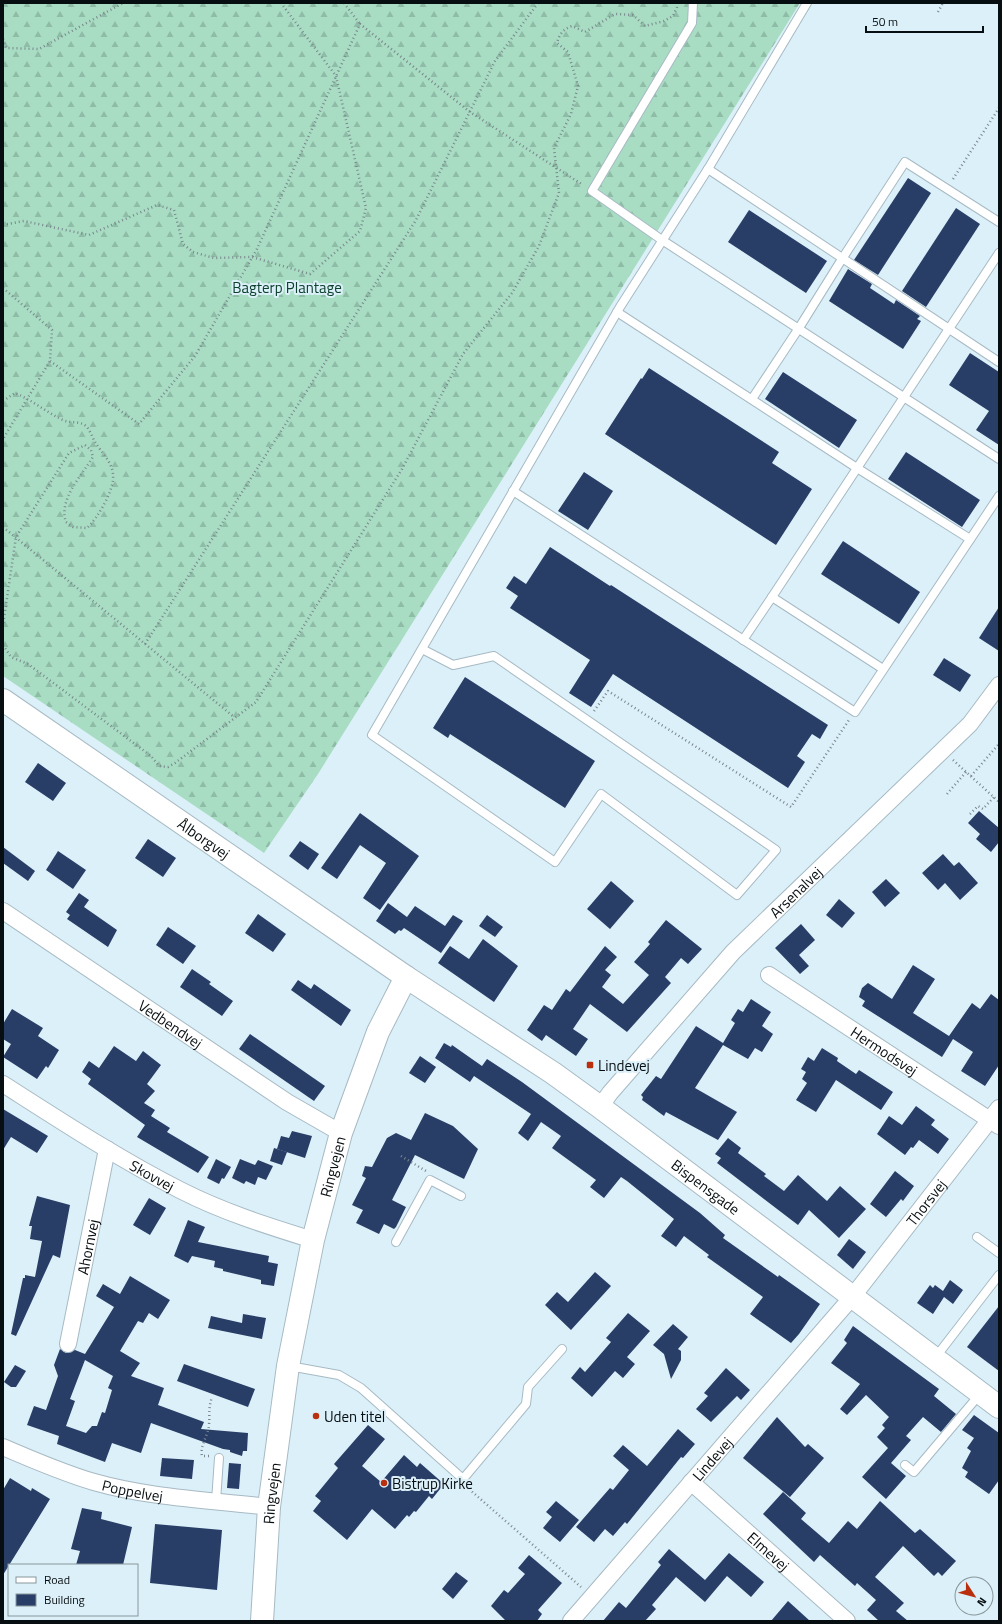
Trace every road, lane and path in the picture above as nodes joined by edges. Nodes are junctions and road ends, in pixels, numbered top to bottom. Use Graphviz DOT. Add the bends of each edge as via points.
graph roads {
  1 [pos="123,3"];
  2 [pos="280,3"];
  3 [pos="344,3"];
  4 [pos="538,3"];
  5 [pos="677,3"];
  6 [pos="694,3"];
  7 [pos="807,3"];
  8 [pos="943,3"];
  9 [pos="938,12"];
  10 [pos="360,24"];
  11 [pos="3,39"];
  12 [pos="336,76"];
  13 [pos="999,108"];
  14 [pos="470,112"];
  15 [pos="556,168"];
  16 [pos="708,168"];
  17 [pos="946,189"];
  18 [pos="592,191"];
  19 [pos="999,222"];
  20 [pos="3,225"];
  21 [pos="662,240"];
  22 [pos="999,252"];
  23 [pos="252,257"];
  24 [pos="842,259"];
  25 [pos="3,288"];
  26 [pos="617,312"];
  27 [pos="799,328"];
  28 [pos="948,328"];
  29 [pos="50,361"];
  30 [pos="999,362"];
  31 [pos="904,397"];
  32 [pos="27,398"];
  33 [pos="752,399"];
  34 [pos="3,401"];
  35 [pos="3,439"];
  36 [pos="999,459"];
  37 [pos="857,468"];
  38 [pos="514,491"];
  39 [pos="999,496"];
  40 [pos="3,527"];
  41 [pos="16,537"];
  42 [pos="970,539"];
  43 [pos="772,597"];
  44 [pos="3,625"];
  45 [pos="744,640"];
  46 [pos="146,644"];
  47 [pos="3,645"];
  48 [pos="422,649"];
  49 [pos="883,669"];
  50 [pos="999,685"];
  51 [pos="3,700"];
  52 [pos="855,712"];
  53 [pos="234,717"];
  54 [pos="588,721"];
  55 [pos="999,744"];
  56 [pos="942,751"];
  57 [pos="966,772"];
  58 [pos="971,776"];
  59 [pos="947,794"];
  60 [pos="994,797"];
  61 [pos="999,802"];
  62 [pos="970,814"];
  63 [pos="3,911"];
  64 [pos="769,975"];
  65 [pos="406,977"];
  66 [pos="3,1084"];
  67 [pos="600,1107"];
  68 [pos="996,1118"];
  69 [pos="342,1133"];
  70 [pos="107,1149"];
  71 [pos="401,1156"];
  72 [pos="430,1180"];
  73 [pos="461,1196"];
  74 [pos="977,1236"];
  75 [pos="313,1240"];
  76 [pos="396,1242"];
  77 [pos="999,1253"];
  78 [pos="999,1275"];
  79 [pos="853,1296"];
  80 [pos="68,1344"];
  81 [pos="562,1349"];
  82 [pos="935,1359"];
  83 [pos="288,1366"];
  84 [pos="212,1397"];
  85 [pos="994,1402"];
  86 [pos="3,1447"];
  87 [pos="219,1458"];
  88 [pos="905,1464"];
  89 [pos="463,1478"];
  90 [pos="691,1482"];
  91 [pos="216,1501"];
  92 [pos="269,1507"];
  93 [pos="592,1597"];
  94 [pos="262,1621"];
  95 [pos="571,1621"];
  96 [pos="847,1621"];
  1 -- 11 [label="path" via="39,49 6,48"];
  2 -- 12 [label="path"];
  3 -- 10 [label="path"];
  4 -- 14 [label="path" via="495,61"];
  5 -- 15 [label="path" via="673,16 664,21 645,26 632,15 615,14 585,32 572,26 566,28 558,37 557,43 568,52 578,86 571,114 554,148"];
  6 -- 18 [label="lane" via="692,23"];
  7 -- 16 [label="lane"];
  8 -- 9 [label="path"];
  10 -- 12 [label="path"];
  10 -- 14 [label="path"];
  12 -- 23 [label="path"];
  12 -- 23 [label="path" via="366,208 360,231 310,274"];
  13 -- 17 [label="path"];
  14 -- 15 [label="path"];
  14 -- 46 [label="path" via="416,220"];
  15 -- 18 [label="path"];
  15 -- 53 [label="path" via="559,193 539,246 512,293 463,354 402,468 256,702"];
  16 -- 21 [label="lane"];
  16 -- 24 [label="lane"];
  17 -- 19 [label="lane"];
  17 -- 24 [label="lane" via="905,162"];
  18 -- 21 [label="lane"];
  20 -- 23 [label="path" via="24,221 89,235 157,205 174,210 182,244 193,252 214,258"];
  21 -- 26 [label="lane"];
  21 -- 27 [label="lane"];
  22 -- 28 [label="lane"];
  23 -- 29 [label="path" via="195,356 139,424"];
  24 -- 27 [label="lane"];
  24 -- 28 [label="lane"];
  25 -- 29 [label="path" via="52,330"];
  26 -- 33 [label="lane"];
  26 -- 38 [label="lane"];
  27 -- 31 [label="lane"];
  27 -- 33 [label="lane"];
  28 -- 30 [label="lane"];
  28 -- 31 [label="lane"];
  29 -- 32 [label="path"];
  31 -- 36 [label="lane"];
  31 -- 37 [label="lane"];
  32 -- 34 [label="path" via="15,393"];
  32 -- 35 [label="path"];
  32 -- 41 [label="path" via="47,413 66,421 80,421 88,428 110,465 113,486 91,524 87,528 72,527 66,522 64,512 69,495 93,457 91,450 85,445 69,453"];
  33 -- 37 [label="lane"];
  37 -- 42 [label="lane"];
  37 -- 43 [label="lane"];
  38 -- 45 [label="lane"];
  38 -- 48 [label="lane"];
  39 -- 42 [label="lane"];
  40 -- 41 [label="path"];
  41 -- 44 [label="path"];
  41 -- 46 [label="path"];
  42 -- 49 [label="lane"];
  43 -- 45 [label="lane"];
  43 -- 49 [label="lane"];
  45 -- 52 [label="lane"];
  46 -- 53 [label="path"];
  47 -- 53 [label="path" via="11,657 28,664 151,756 159,766 168,767 175,763"];
  48 -- 54 [label="lane" via="453,664 494,656"];
  48 -- 54 [label="lane" via="372,734 555,862 601,794 737,895 776,850"];
  49 -- 52 [label="lane"];
  50 -- 56 [label="street, Arsenalvej" via="970,724"];
  51 -- 65 [label="main road, Ålborgvej"];
  52 -- 54 [label="path" via="791,807 608,691"];
  55 -- 58 [label="path"];
  56 -- 57 [label="path"];
  56 -- 67 [label="street, Arsenalvej" via="733,952"];
  57 -- 58 [label="path"];
  57 -- 59 [label="path"];
  58 -- 60 [label="path"];
  60 -- 61 [label="path"];
  60 -- 62 [label="path" via="983,809 978,806"];
  63 -- 69 [label="street, Vedbendvej" via="286,1102"];
  64 -- 68 [label="street, Hermodsvej"];
  65 -- 67 [label="main road, Bispensgade" via="553,1073"];
  65 -- 69 [label="main road, Ringvejen" via="378,1032"];
  66 -- 70 [label="street, Skovvej"];
  67 -- 79 [label="main road, Bispensgade"];
  68 -- 79 [label="street, Thorsvej"];
  69 -- 75 [label="main road, Ringvejen"];
  70 -- 75 [label="street, Skovvej" via="180,1190 222,1209"];
  70 -- 80 [label="street, Ahornvej"];
  71 -- 72 [label="path" via="425,1169"];
  72 -- 73 [label="lane"];
  72 -- 76 [label="lane"];
  74 -- 77 [label="lane"];
  75 -- 83 [label="main road, Ringvejen"];
  78 -- 82 [label="lane"];
  79 -- 82 [label="main road, Bispensgade"];
  79 -- 90 [label="street, Lindevej"];
  81 -- 89 [label="lane" via="528,1387 526,1404"];
  82 -- 85 [label="main road, Bispensgade"];
  83 -- 89 [label="lane" via="339,1375 361,1388"];
  83 -- 92 [label="main road, Ringvejen"];
  84 -- 87 [label="path" via="208,1410 209,1426 201,1450 202,1456"];
  85 -- 88 [label="lane" via="914,1472"];
  86 -- 91 [label="street, Poppelvej" via="42,1464 95,1482 150,1493"];
  87 -- 91 [label="lane"];
  89 -- 93 [label="path" via="466,1487"];
  90 -- 93 [label="street, Lindevej"];
  90 -- 96 [label="street, Elmevej"];
  91 -- 92 [label="street, Poppelvej"];
  92 -- 94 [label="main road, Ringvejen"];
  93 -- 95 [label="street, Lindevej"];
}
